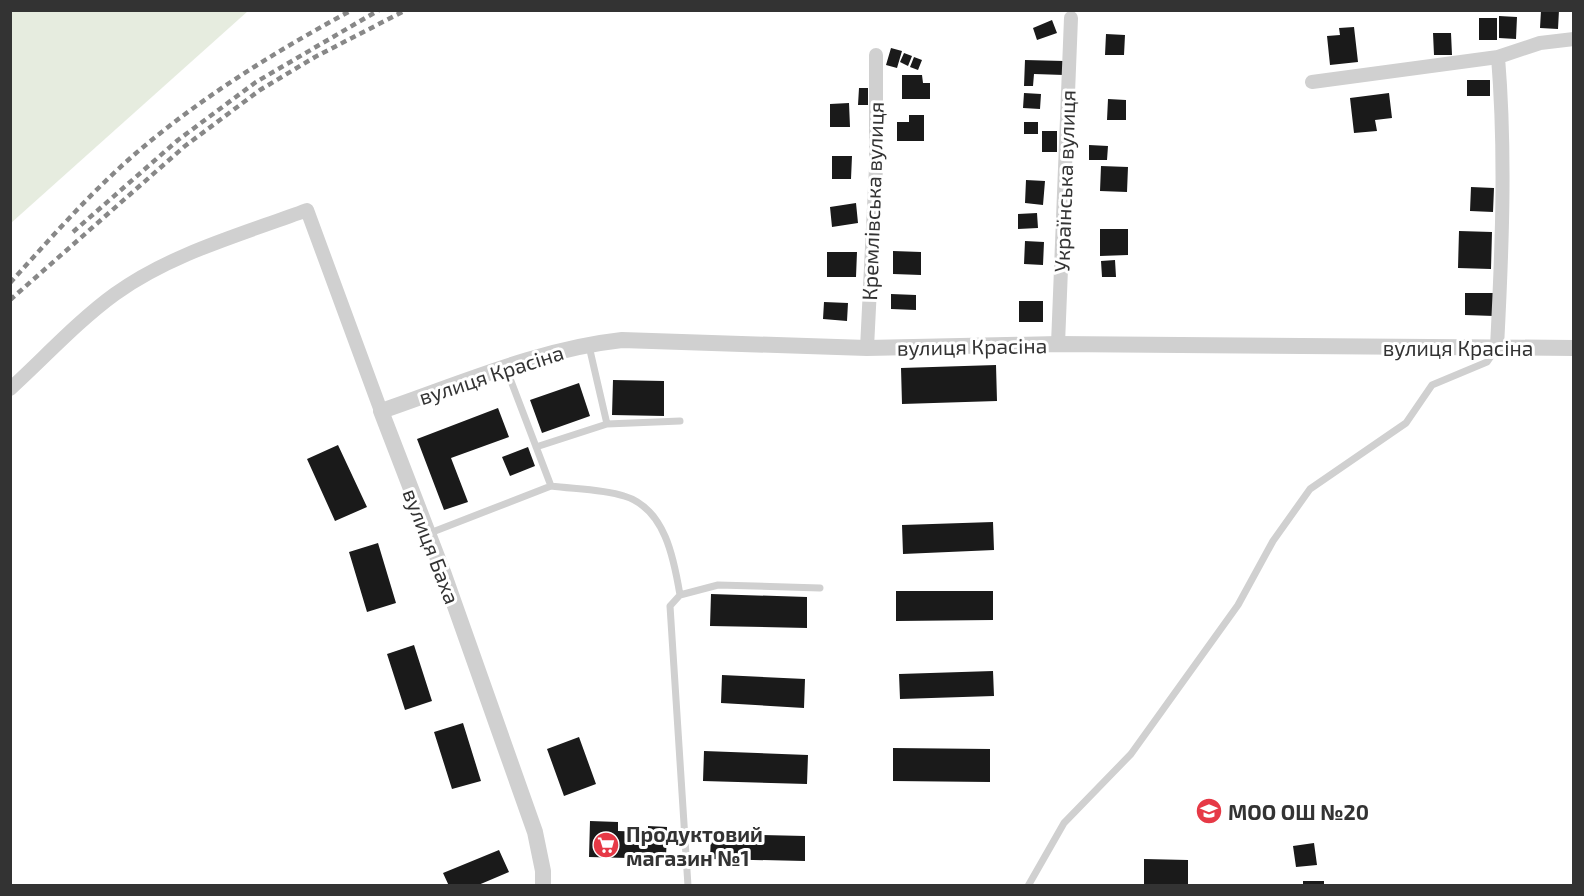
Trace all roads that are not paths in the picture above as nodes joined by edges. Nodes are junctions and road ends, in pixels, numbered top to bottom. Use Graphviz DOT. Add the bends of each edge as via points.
graph roads {
  1 [pos="1071,18"];
  2 [pos="1574,39"];
  3 [pos="876,55"];
  4 [pos="1498,57"];
  5 [pos="1312,82"];
  6 [pos="588,344"];
  7 [pos="1058,344"];
  8 [pos="1497,347"];
  9 [pos="867,348"];
  10 [pos="1574,348"];
  11 [pos="506,368"];
  12 [pos="10,389"];
  13 [pos="381,411"];
  14 [pos="680,421"];
  15 [pos="607,423"];
  16 [pos="536,447"];
  17 [pos="550,486"];
  18 [pos="428,534"];
  19 [pos="820,588"];
  20 [pos="680,595"];
  21 [pos="544,885"];
  22 [pos="688,885"];
  23 [pos="1028,885"];
  1 -- 7 [label="street, Українська вулиця"];
  2 -- 4 [label="street" via="1540,43"];
  3 -- 9 [label="street, Кремлівська вулиця" via="876,167"];
  4 -- 5 [label="street"];
  4 -- 8 [label="street" via="1503,227"];
  6 -- 9 [label="street, вулиця Красіна" via="622,340"];
  6 -- 11 [label="street, вулиця Красіна"];
  6 -- 15 [label="lane"];
  7 -- 8 [label="street, вулиця Красіна"];
  7 -- 9 [label="street, вулиця Красіна"];
  8 -- 10 [label="street, вулиця Красіна"];
  8 -- 23 [label="lane" via="1487,362 1432,385 1406,423 1310,489 1273,541 1238,605 1131,754 1064,823"];
  11 -- 13 [label="street, вулиця Красіна"];
  11 -- 16 [label="lane"];
  12 -- 13 [label="street, вулиця Баха" via="114,295 146,275 185,256 307,210"];
  13 -- 18 [label="street, вулиця Баха"];
  14 -- 15 [label="lane"];
  15 -- 16 [label="lane"];
  16 -- 17 [label="lane"];
  17 -- 18 [label="lane"];
  17 -- 20 [label="lane" via="625,496 647,508 673,550"];
  18 -- 21 [label="street, вулиця Баха" via="535,832"];
  19 -- 20 [label="lane" via="718,585"];
  20 -- 22 [label="lane" via="670,606 670,639"];
}
